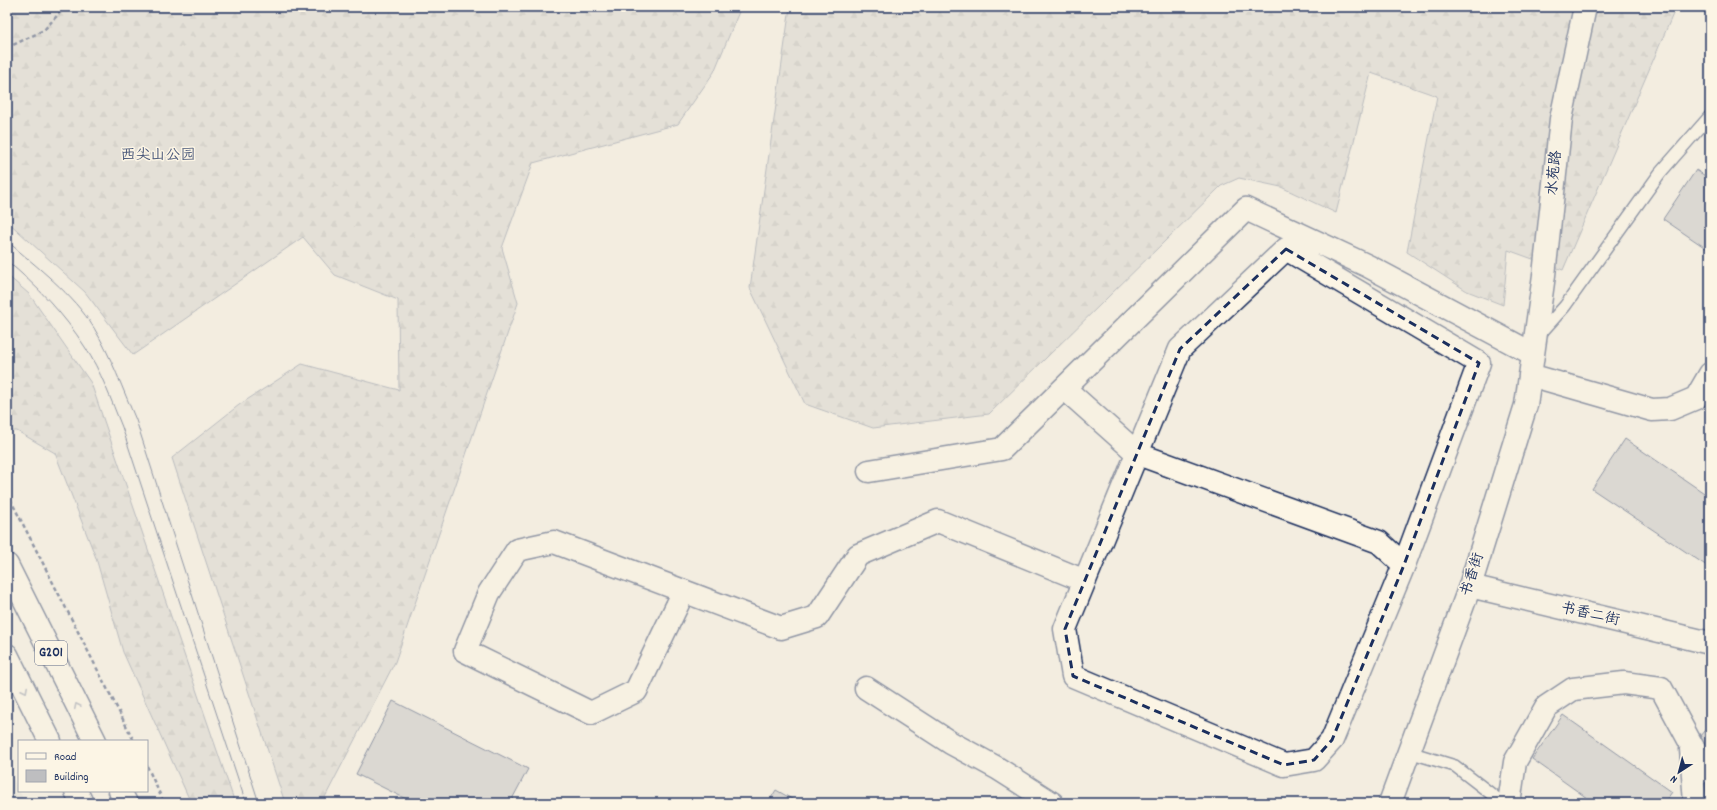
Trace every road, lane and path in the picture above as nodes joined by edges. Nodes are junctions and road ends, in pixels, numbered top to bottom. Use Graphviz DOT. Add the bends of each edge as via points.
graph roads {
  1 [pos="65,7"];
  2 [pos="1585,7"];
  3 [pos="7,48"];
  4 [pos="1710,116"];
  5 [pos="1533,356"];
  6 [pos="1710,374"];
  7 [pos="1064,388"];
  8 [pos="1138,454"];
  9 [pos="869,471"];
  10 [pos="7,493"];
  11 [pos="7,565"];
  12 [pos="1404,565"];
  13 [pos="1085,580"];
  14 [pos="1470,586"];
  15 [pos="684,591"];
  16 [pos="1710,643"];
  17 [pos="7,655"];
  18 [pos="866,688"];
  19 [pos="50,740"];
  20 [pos="94,740"];
  21 [pos="133,740"];
  22 [pos="1691,746"];
  23 [pos="1409,752"];
  24 [pos="148,768"];
  25 [pos="1710,772"];
  26 [pos="76,792"];
  27 [pos="120,792"];
  28 [pos="82,803"];
  29 [pos="126,803"];
  30 [pos="164,803"];
  31 [pos="1052,803"];
  32 [pos="1390,803"];
  33 [pos="1503,803"];
  34 [pos="1509,803"];
  35 [pos="1695,803"];
  1 -- 3 [label="path" via="44,30"];
  2 -- 5 [label="main road, 水苑路" via="1561,118"];
  4 -- 5 [label="lane" via="1660,173 1565,306"];
  5 -- 6 [label="main road" via="1652,410 1670,409 1696,398"];
  5 -- 7 [label="main road" via="1368,266 1246,209"];
  5 -- 14 [label="main road, 书香街" via="1526,404"];
  7 -- 8 [label="main road"];
  7 -- 9 [label="main road" via="1002,449"];
  8 -- 12 [label="main road" via="1380,542"];
  8 -- 12 [label="main road" via="1180,349 1286,249 1479,363"];
  8 -- 13 [label="main road"];
  10 -- 21 [label="path"];
  20 -- 11 [label="main road, G201, one-way"];
  12 -- 13 [label="main road" via="1332,740 1314,760 1284,765 1072,676 1065,629"];
  13 -- 15 [label="main road" via="938,521 858,555 817,617 781,628"];
  14 -- 16 [label="main road, 书香二街"];
  14 -- 23 [label="main road, 书香街"];
  15 -- 15 [label="main road" via="554,542 517,550 489,593 465,651 591,713 636,691"];
  17 -- 19 [label="main road, G201, one-way"];
  18 -- 31 [label="main road" via="951,743 997,768"];
  22 -- 25 [label="main road" via="1703,766"];
  22 -- 34 [label="main road" via="1661,688 1624,683 1573,689 1546,707 1515,762"];
  22 -- 35 [label="main road"];
  23 -- 32 [label="main road, 书香街"];
  23 -- 33 [label="lane" via="1455,766"];
  24 -- 30 [label="path"];
  26 -- 28 [label="main road"];
  27 -- 29 [label="main road"];
}
